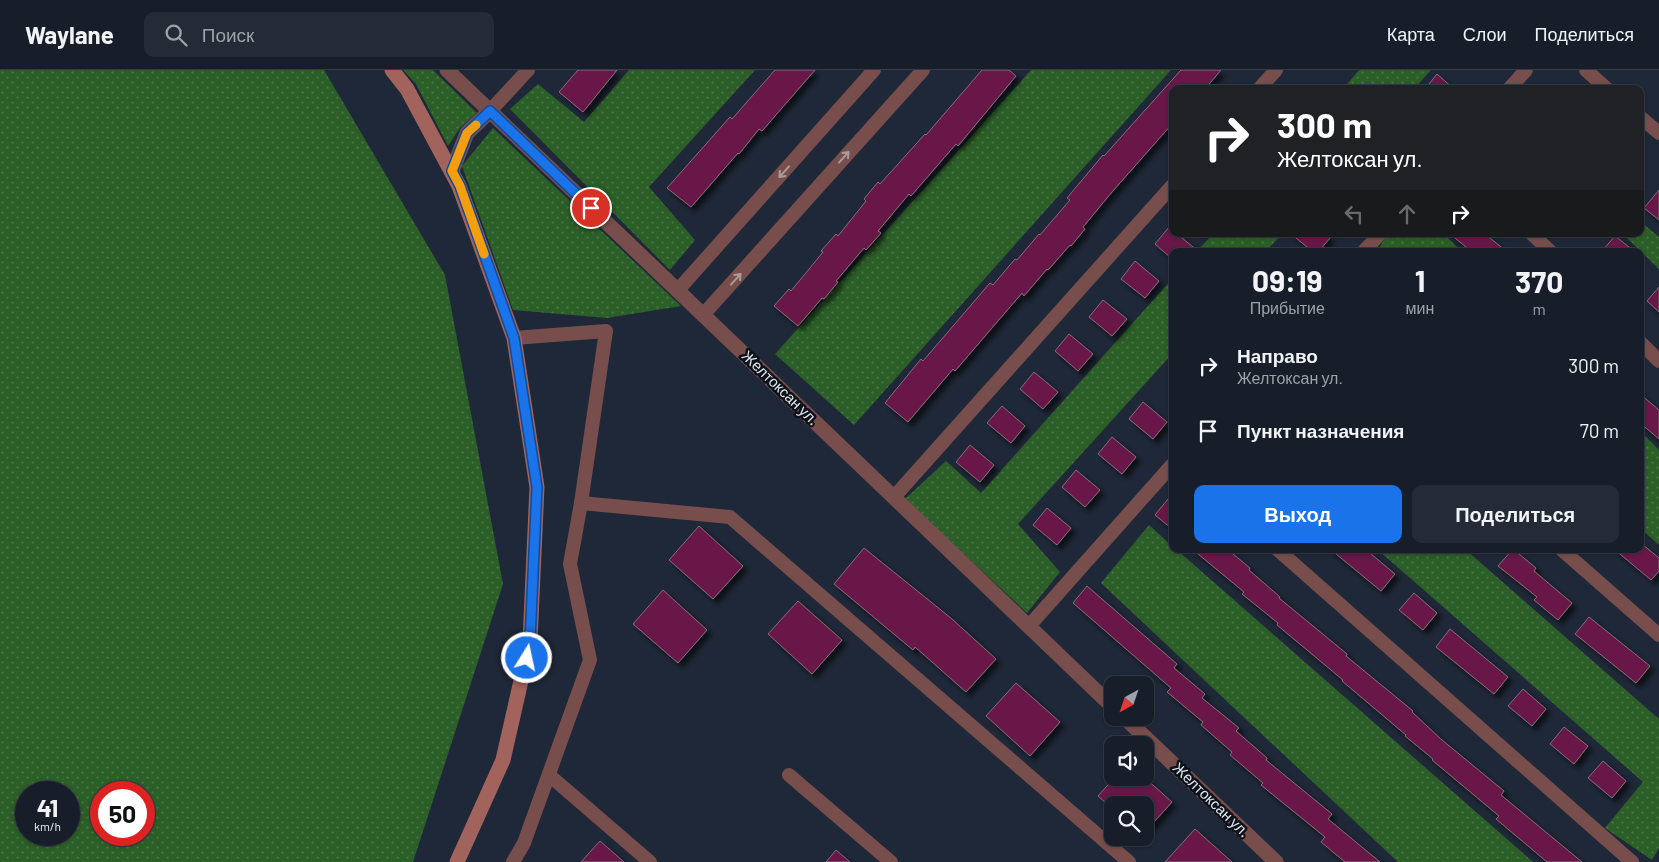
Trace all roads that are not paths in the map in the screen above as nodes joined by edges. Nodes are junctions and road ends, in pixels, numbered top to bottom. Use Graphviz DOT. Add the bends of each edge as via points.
graph roads {
  1 [pos="392,70"];
  2 [pos="447,70"];
  3 [pos="528,70"];
  4 [pos="874,70"];
  5 [pos="923,70"];
  6 [pos="1276,70"];
  7 [pos="1526,70"];
  8 [pos="1586,70"];
  9 [pos="1263,85"];
  10 [pos="1513,85"];
  11 [pos="1603,85"];
  12 [pos="490,111"];
  13 [pos="1644,120"];
  14 [pos="1659,133"];
  15 [pos="452,171"];
  16 [pos="1169,189"];
  17 [pos="1377,237"];
  18 [pos="1535,237"];
  19 [pos="1367,248"];
  20 [pos="1547,248"];
  21 [pos="678,290"];
  22 [pos="704,315"];
  23 [pos="514,338"];
  24 [pos="1644,346"];
  25 [pos="1659,361"];
  26 [pos="1169,468"];
  27 [pos="894,498"];
  28 [pos="580,503"];
  29 [pos="1282,553"];
  30 [pos="1566,553"];
  31 [pos="1029,626"];
  32 [pos="1659,635"];
  33 [pos="1104,698"];
  34 [pos="1133,726"];
  35 [pos="789,774"];
  36 [pos="549,775"];
  37 [pos="1269,860"];
  38 [pos="457,862"];
  39 [pos="512,862"];
  40 [pos="650,862"];
  41 [pos="891,862"];
  42 [pos="1129,862"];
  43 [pos="1632,862"];
  1 -- 15 [label="main road"];
  2 -- 12 [label="street, Желтоксан ул."];
  3 -- 12 [label="street"];
  4 -- 21 [label="street, one-way"];
  22 -- 5 [label="street, one-way"];
  6 -- 9 [label="street"];
  7 -- 10 [label="street"];
  8 -- 11 [label="street"];
  12 -- 15 [label="street" via="467,133"];
  12 -- 21 [label="street, Желтоксан ул."];
  13 -- 14 [label="street"];
  15 -- 23 [label="main road"];
  16 -- 27 [label="street"];
  17 -- 19 [label="street"];
  18 -- 20 [label="street"];
  21 -- 22 [label="street, Желтоксан ул."];
  22 -- 27 [label="street, Желтоксан ул."];
  23 -- 28 [label="street" via="606,331"];
  23 -- 38 [label="main road" via="537,487 530,641 503,760"];
  24 -- 25 [label="street"];
  26 -- 31 [label="street"];
  27 -- 31 [label="street, Желтоксан ул."];
  28 -- 36 [label="street" via="570,564 590,660"];
  28 -- 42 [label="street" via="730,517"];
  29 -- 43 [label="street"];
  30 -- 32 [label="street"];
  31 -- 33 [label="street, Желтоксан ул."];
  34 -- 37 [label="street, Желтоксан ул."];
  35 -- 41 [label="street"];
  36 -- 39 [label="street" via="524,843"];
  36 -- 40 [label="street"];
}
